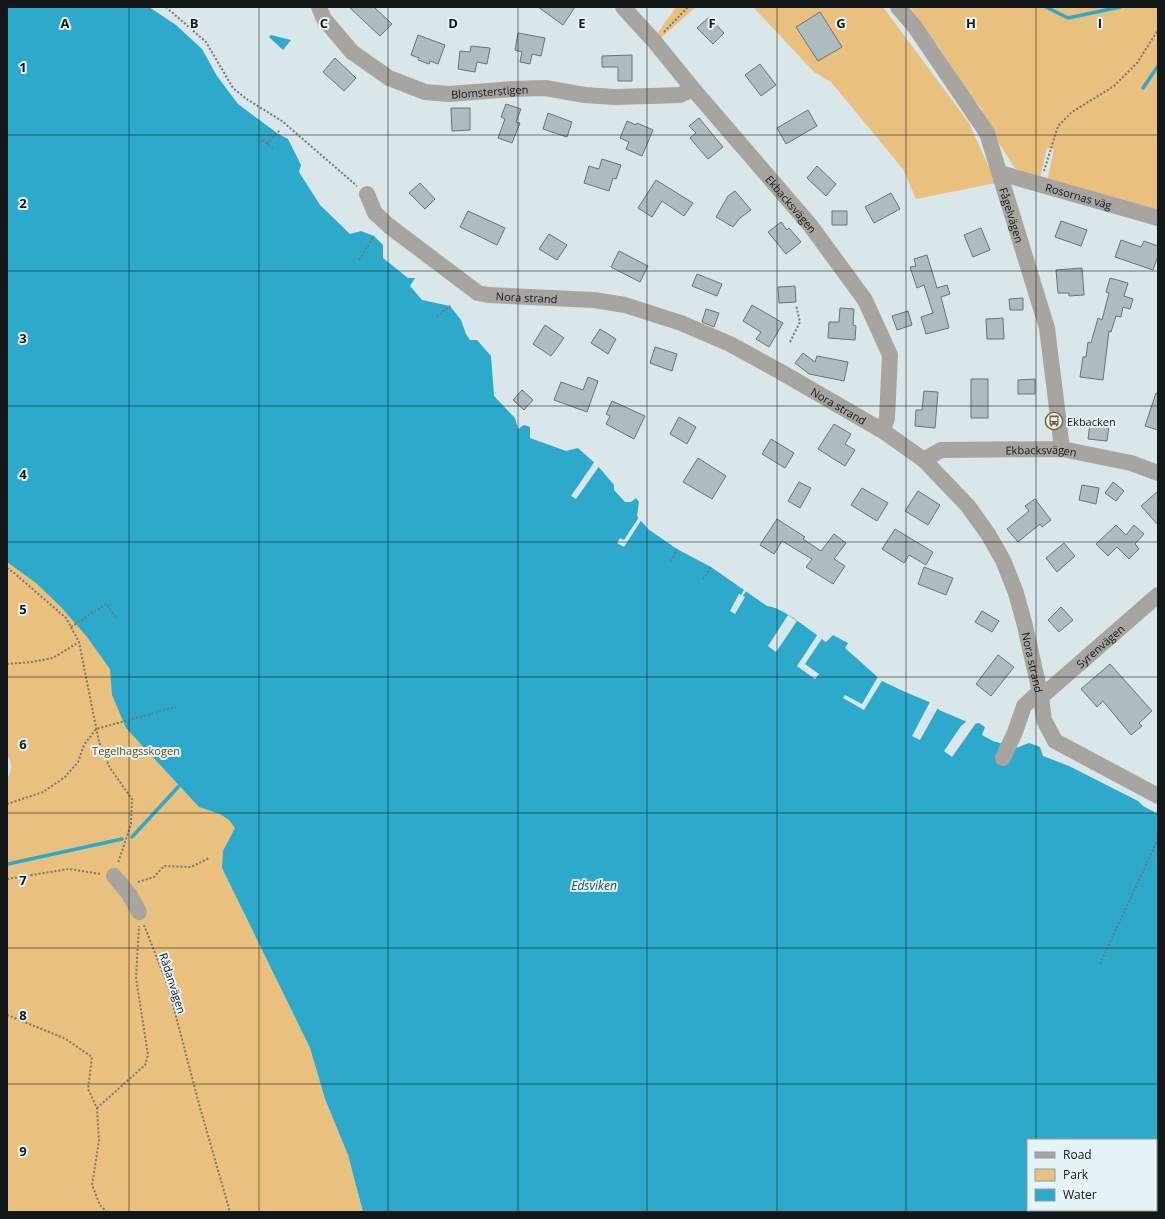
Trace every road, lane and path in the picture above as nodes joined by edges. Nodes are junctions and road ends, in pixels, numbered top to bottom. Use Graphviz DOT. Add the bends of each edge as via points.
graph roads {
  1 [pos="166,7"];
  2 [pos="319,7"];
  3 [pos="623,7"];
  4 [pos="688,7"];
  5 [pos="898,7"];
  6 [pos="1158,30"];
  7 [pos="654,41"];
  8 [pos="693,89"];
  9 [pos="280,130"];
  10 [pos="262,140"];
  11 [pos="267,144"];
  12 [pos="274,149"];
  13 [pos="1000,173"];
  14 [pos="1038,185"];
  15 [pos="367,194"];
  16 [pos="1158,218"];
  17 [pos="374,236"];
  18 [pos="359,260"];
  19 [pos="796,305"];
  20 [pos="450,306"];
  21 [pos="437,317"];
  22 [pos="790,342"];
  23 [pos="883,431"];
  24 [pos="1062,449"];
  25 [pos="924,460"];
  26 [pos="1158,473"];
  27 [pos="677,549"];
  28 [pos="671,561"];
  29 [pos="711,567"];
  30 [pos="7,568"];
  31 [pos="703,579"];
  32 [pos="1158,595"];
  33 [pos="117,619"];
  34 [pos="71,627"];
  35 [pos="79,642"];
  36 [pos="7,664"];
  37 [pos="1040,694"];
  38 [pos="176,707"];
  39 [pos="96,729"];
  40 [pos="1002,758"];
  41 [pos="1158,796"];
  42 [pos="7,804"];
  43 [pos="1158,840"];
  44 [pos="210,858"];
  45 [pos="114,876"];
  46 [pos="7,879"];
  47 [pos="140,912"];
  48 [pos="1100,964"];
  49 [pos="7,1015"];
  50 [pos="97,1108"];
  51 [pos="107,1212"];
  52 [pos="230,1212"];
  1 -- 15 [label="path" via="206,42 233,88 282,121"];
  2 -- 8 [label="street, Blomsterstigen" via="324,19 352,52 389,78 425,92 449,94 545,88 614,97 680,94"];
  3 -- 7 [label="street, Ekbacksvägen"];
  4 -- 7 [label="path"];
  5 -- 13 [label="street, Fågelvägen" via="915,27 987,133"];
  6 -- 14 [label="path" via="1137,63 1114,86 1072,112 1058,126"];
  7 -- 8 [label="street, Ekbacksvägen"];
  8 -- 23 [label="street, Ekbacksvägen" via="810,224 865,300 890,355 887,418"];
  9 -- 11 [label="path"];
  10 -- 11 [label="path"];
  11 -- 12 [label="path"];
  13 -- 14 [label="street, Rosornas väg"];
  13 -- 24 [label="street, Fågelvägen" via="1047,328"];
  14 -- 16 [label="street, Rosornas väg"];
  15 -- 23 [label="street, Nora strand" via="375,213 389,226 478,292 488,295 591,300 625,305 681,323 760,360"];
  17 -- 18 [label="path"];
  19 -- 22 [label="path" via="800,322"];
  20 -- 21 [label="path"];
  23 -- 25 [label="street, Nora strand"];
  24 -- 25 [label="street, Ekbacksvägen" via="941,450"];
  24 -- 26 [label="street, Ekbacksvägen" via="1131,463"];
  25 -- 37 [label="street, Nora strand" via="968,506 1004,560 1016,593"];
  27 -- 28 [label="path"];
  29 -- 31 [label="path"];
  30 -- 34 [label="path" via="66,618"];
  32 -- 37 [label="street, Syrenvägen"];
  33 -- 34 [label="path" via="106,604"];
  34 -- 35 [label="path"];
  35 -- 36 [label="path" via="53,658"];
  35 -- 39 [label="path"];
  37 -- 40 [label="street, Syrenvägen" via="1024,706"];
  37 -- 41 [label="street, Nora strand" via="1044,720 1055,741"];
  38 -- 39 [label="path"];
  39 -- 42 [label="path" via="84,745 78,762 65,777 43,792"];
  39 -- 45 [label="path" via="98,742 110,768 132,799 131,824"];
  43 -- 48 [label="path"];
  44 -- 45 [label="path" via="191,867 164,866 154,877 131,884"];
  45 -- 46 [label="path" via="69,869"];
  45 -- 47 [label="street"];
  47 -- 50 [label="path" via="136,978 148,1055 145,1065"];
  47 -- 52 [label="path, Rådanvägen" via="168,986"];
  49 -- 50 [label="path" via="64,1038 92,1057 88,1089"];
  50 -- 51 [label="path" via="99,1141 92,1185 100,1205"];
}
